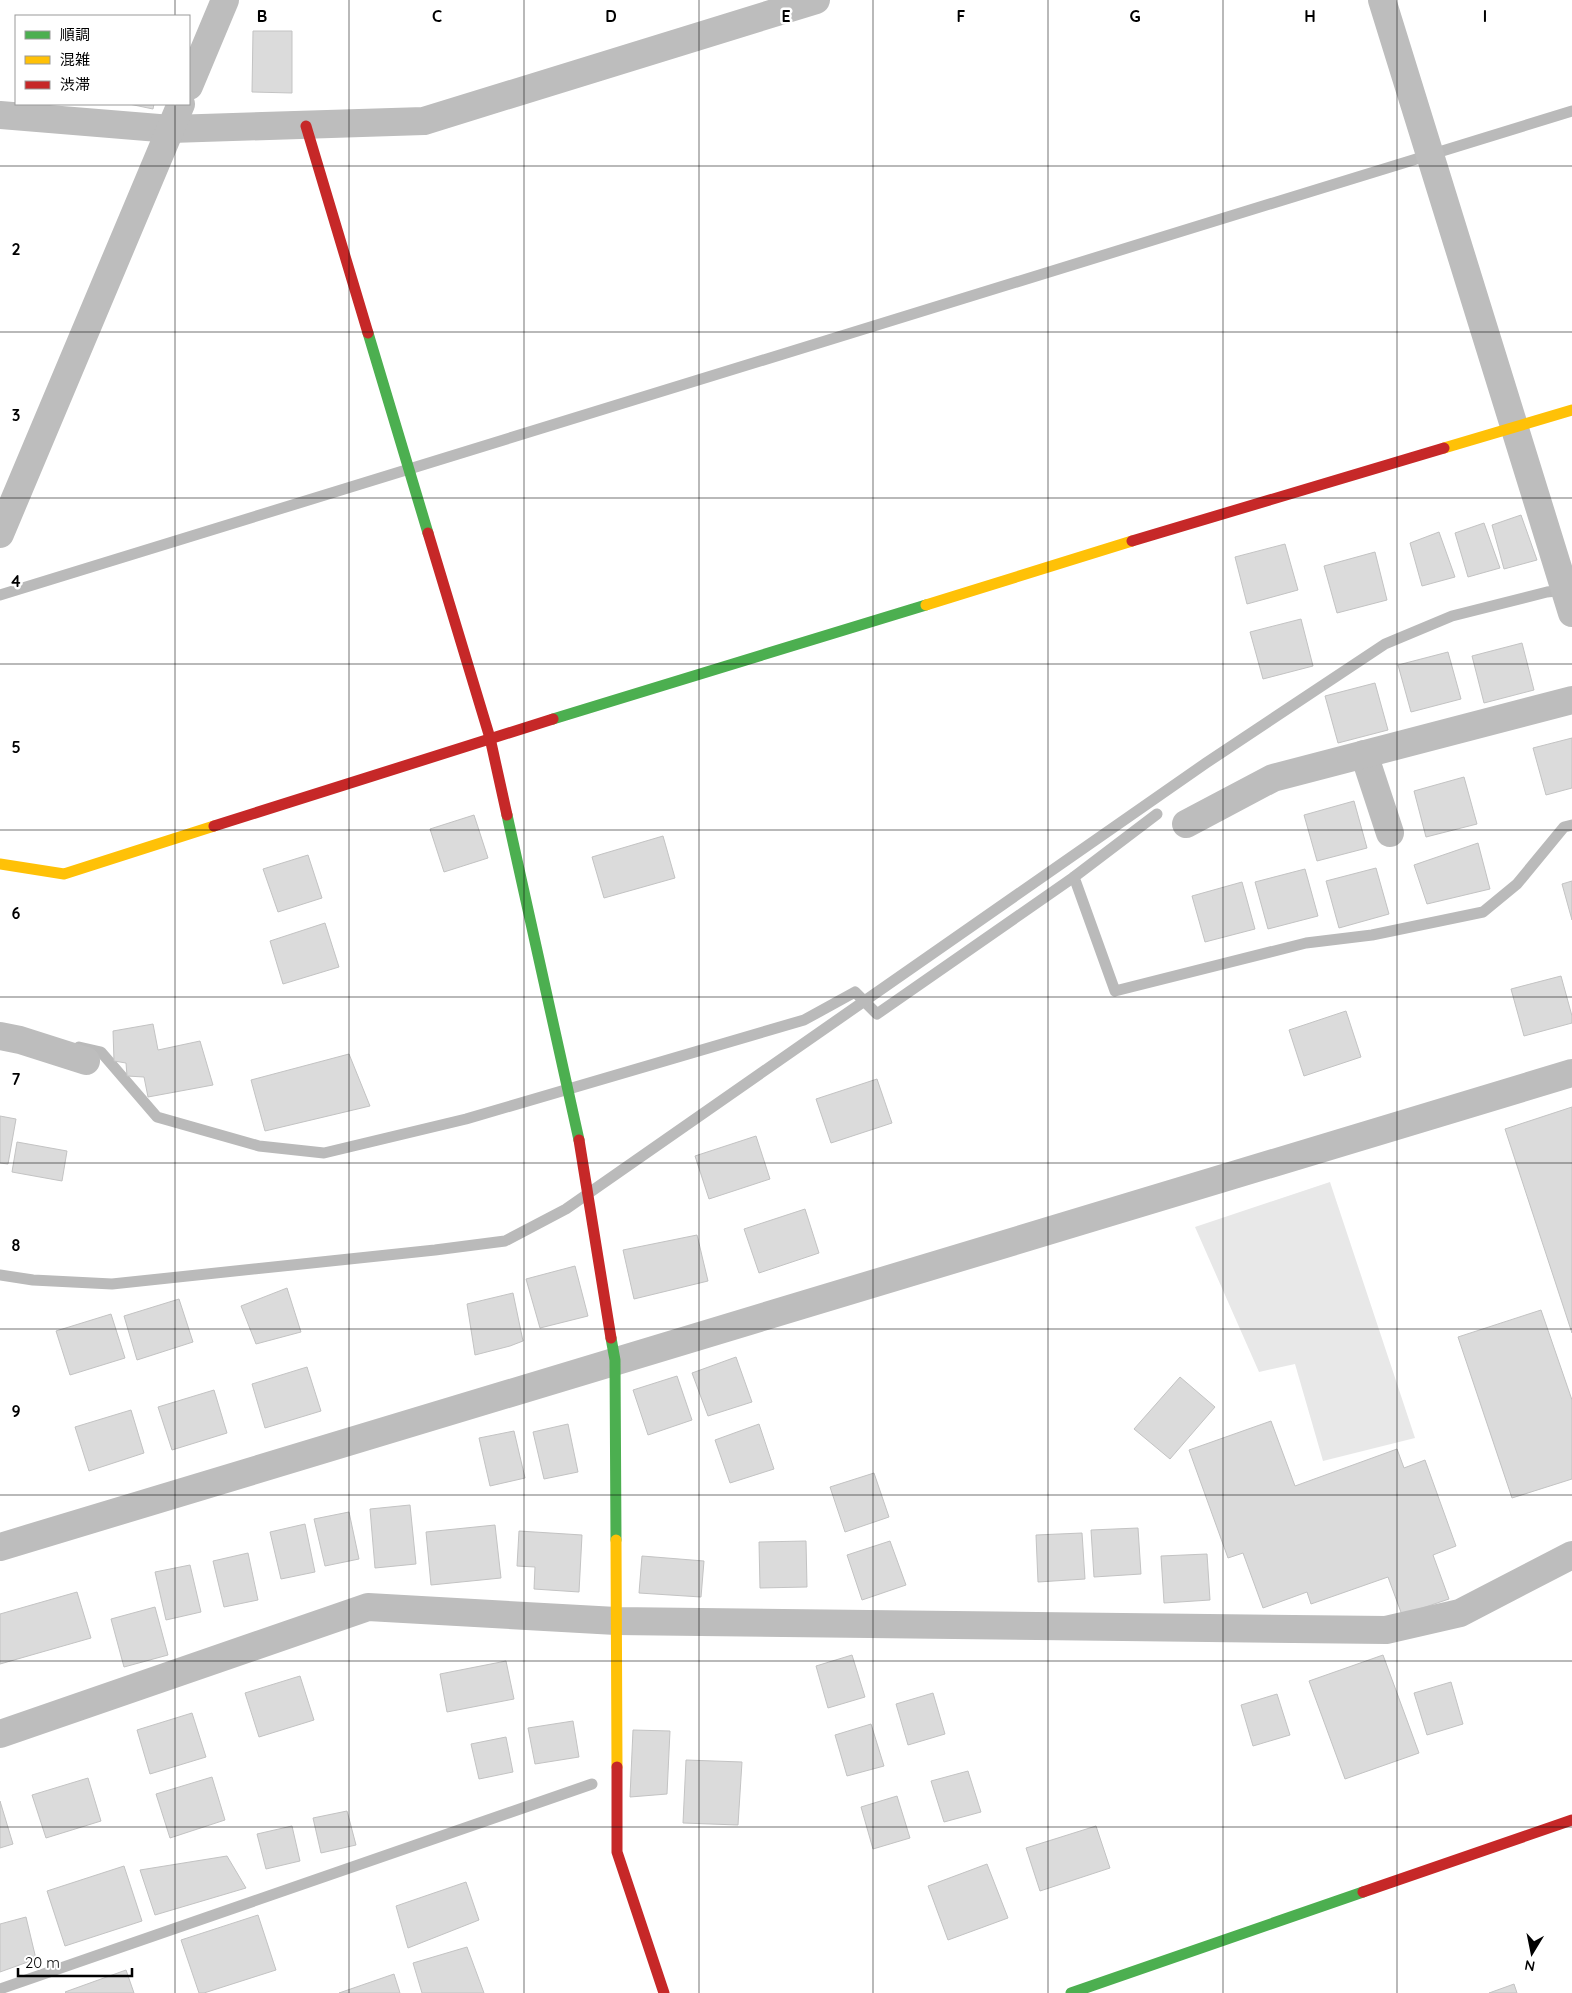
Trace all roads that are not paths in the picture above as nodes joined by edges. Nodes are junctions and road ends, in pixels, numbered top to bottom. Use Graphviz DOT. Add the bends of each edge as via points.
graph roads {
  1 [pos="225,0"];
  2 [pos="816,0"];
  3 [pos="1382,0"];
  4 [pos="190,84"];
  5 [pos="181,105"];
  6 [pos="0,116"];
  7 [pos="306,126"];
  8 [pos="170,129"];
  9 [pos="1572,410"];
  10 [pos="1514,428"];
  11 [pos="0,534"];
  12 [pos="1572,613"];
  13 [pos="1572,700"];
  14 [pos="490,738"];
  15 [pos="1364,754"];
  16 [pos="1186,824"];
  17 [pos="1390,833"];
  18 [pos="0,864"];
  19 [pos="0,1036"];
  20 [pos="86,1061"];
  21 [pos="1572,1073"];
  22 [pos="615,1360"];
  23 [pos="0,1547"];
  24 [pos="1572,1554"];
  25 [pos="616,1621"];
  26 [pos="0,1734"];
  27 [pos="1572,1820"];
  28 [pos="664,1993"];
  29 [pos="1071,1993"];
  1 -- 4 [label="street"];
  2 -- 7 [label="street" via="424,121"];
  3 -- 10 [label="street"];
  5 -- 8 [label="street"];
  6 -- 8 [label="street"];
  7 -- 8 [label="street"];
  7 -- 14 [label="street"];
  8 -- 11 [label="street"];
  9 -- 10 [label="street"];
  10 -- 12 [label="street"];
  10 -- 14 [label="street" via="1349,475"];
  13 -- 15 [label="street"];
  14 -- 18 [label="street" via="64,874"];
  14 -- 22 [label="street" via="576,1118"];
  15 -- 16 [label="street" via="1273,778"];
  15 -- 17 [label="street"];
  19 -- 20 [label="street"];
  21 -- 22 [label="street"];
  22 -- 23 [label="street"];
  22 -- 25 [label="street"];
  24 -- 25 [label="street" via="1460,1613 1386,1630"];
  25 -- 26 [label="street" via="368,1607"];
  25 -- 28 [label="street" via="617,1852"];
  27 -- 29 [label="street"];
}
